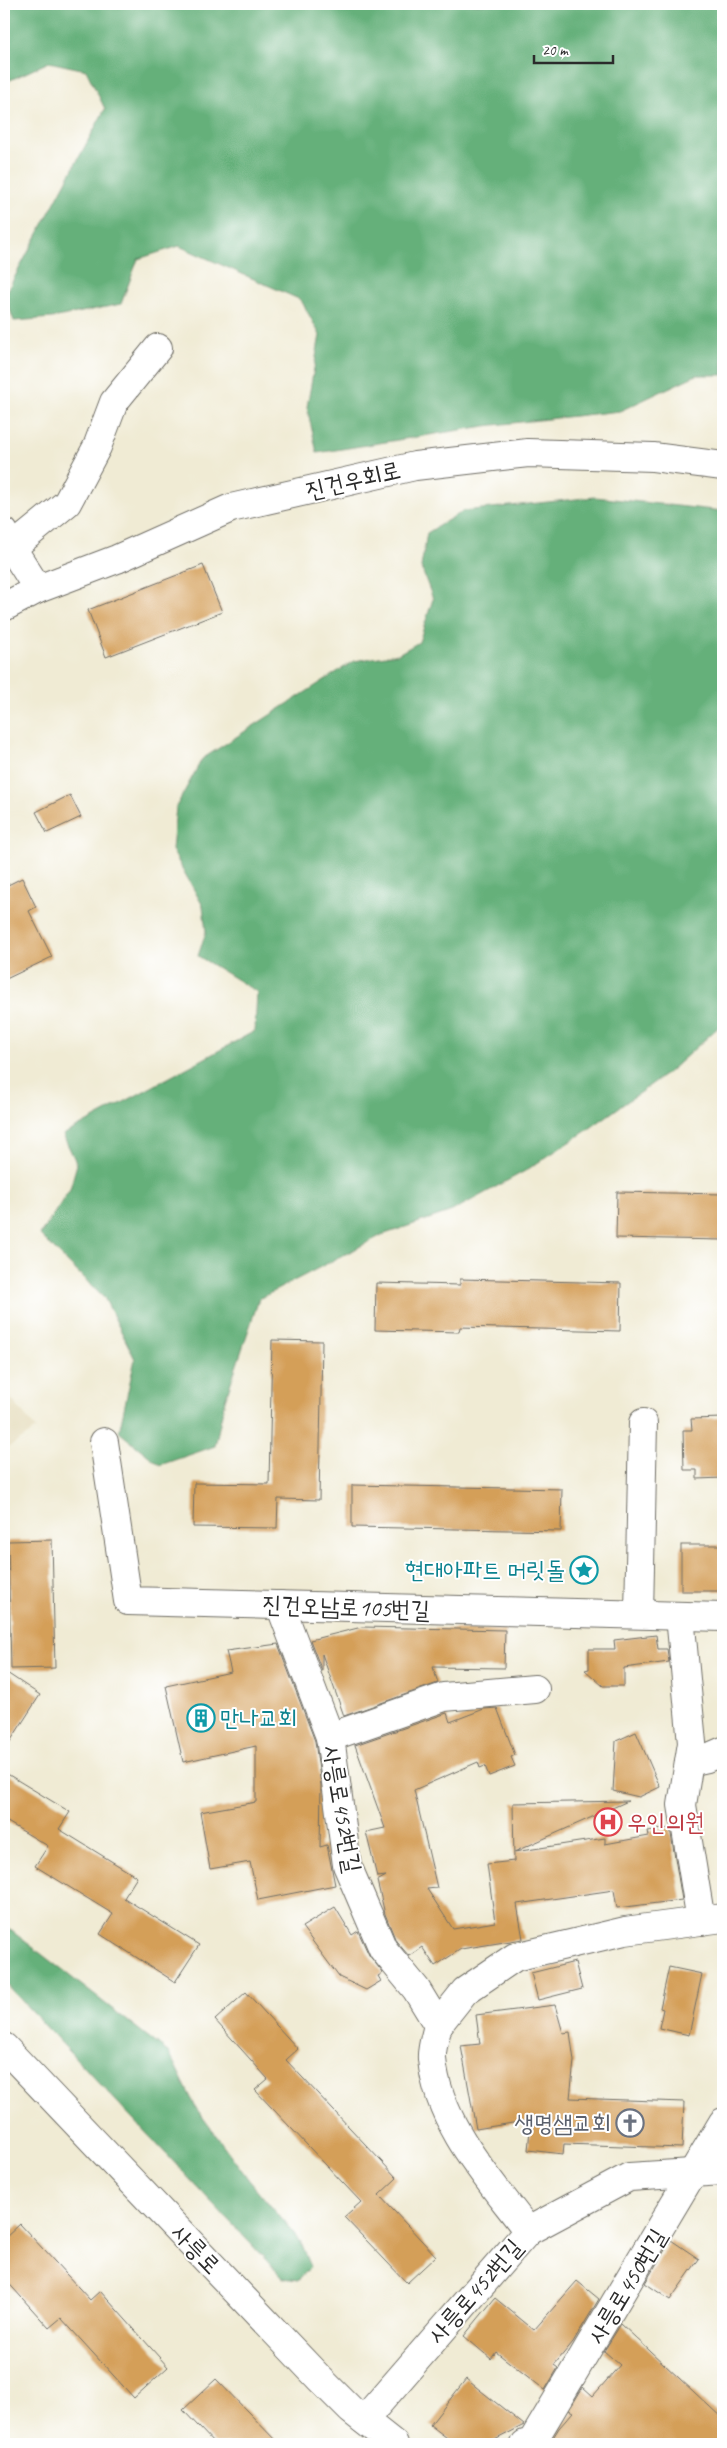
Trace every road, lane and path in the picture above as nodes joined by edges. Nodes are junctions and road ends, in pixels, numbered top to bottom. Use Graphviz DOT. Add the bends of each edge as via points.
graph roads {
  1 [pos="158,348"];
  2 [pos="723,466"];
  3 [pos="8,539"];
  4 [pos="38,589"];
  5 [pos="4,607"];
  6 [pos="643,1423"];
  7 [pos="104,1442"];
  8 [pos="280,1605"];
  9 [pos="639,1614"];
  10 [pos="680,1616"];
  11 [pos="723,1617"];
  12 [pos="535,1688"];
  13 [pos="330,1737"];
  14 [pos="723,1751"];
  15 [pos="689,1762"];
  16 [pos="712,1920"];
  17 [pos="438,2025"];
  18 [pos="4,2047"];
  19 [pos="723,2122"];
  20 [pos="723,2171"];
  21 [pos="695,2173"];
  22 [pos="528,2231"];
  23 [pos="364,2420"];
  24 [pos="394,2444"];
  25 [pos="525,2444"];
  1 -- 3 [label="street" via="114,402 97,447 67,503"];
  2 -- 4 [label="street, 진건우회로" via="653,457 528,454 415,466 231,508 117,559"];
  3 -- 4 [label="street"];
  4 -- 5 [label="street, 진건우회로"];
  6 -- 9 [label="street"];
  7 -- 8 [label="street, 진건오남로105번길" via="128,1601"];
  8 -- 9 [label="street, 진건오남로105번길"];
  8 -- 13 [label="street, 사릉로452번길"];
  9 -- 10 [label="street, 진건오남로105번길"];
  10 -- 11 [label="street, 진건오남로105번길"];
  10 -- 15 [label="street" via="692,1744"];
  12 -- 13 [label="street" via="444,1697"];
  13 -- 17 [label="street, 사릉로452번길" via="347,1865 383,1949 416,1989"];
  14 -- 15 [label="street"];
  15 -- 16 [label="street" via="682,1805"];
  16 -- 17 [label="street" via="625,1931 515,1957 465,1991"];
  17 -- 22 [label="street, 사릉로452번길" via="432,2057 440,2098 466,2147"];
  18 -- 23 [label="street, 사릉로" via="320,2379"];
  19 -- 21 [label="street, 사릉로450번길"];
  20 -- 21 [label="street"];
  21 -- 22 [label="street" via="629,2177"];
  21 -- 25 [label="street, 사릉로450번길" via="532,2442"];
  22 -- 23 [label="street, 사릉로452번길"];
  23 -- 24 [label="street, 사릉로"];
}
